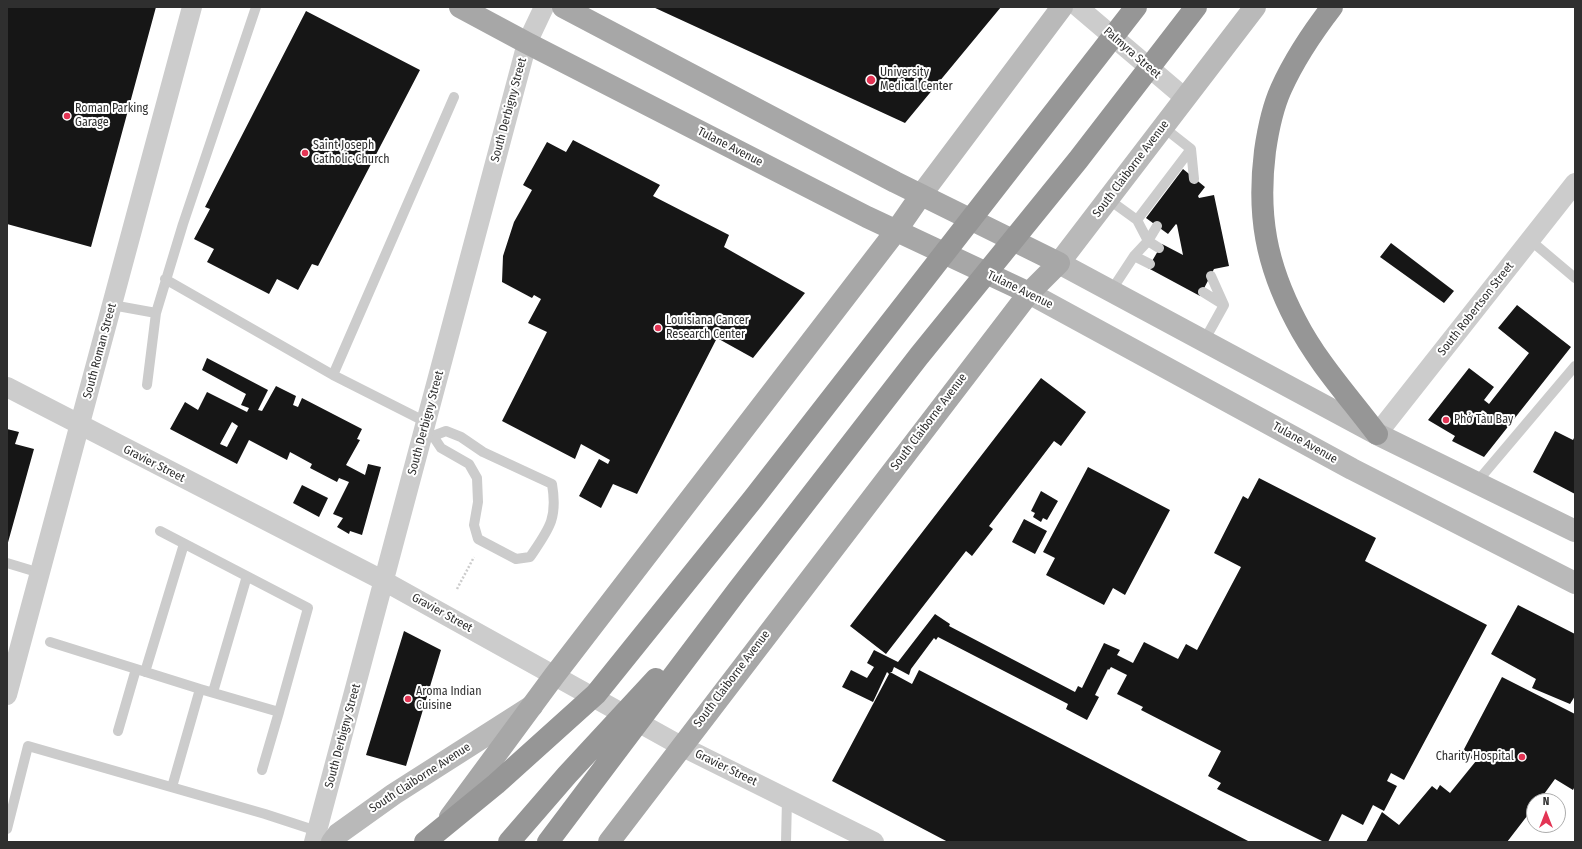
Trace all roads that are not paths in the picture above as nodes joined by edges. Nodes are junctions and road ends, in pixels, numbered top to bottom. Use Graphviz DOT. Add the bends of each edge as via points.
graph roads {
  1 [pos="192,7"];
  2 [pos="256,7"];
  3 [pos="460,7"];
  4 [pos="544,7"];
  5 [pos="563,7"];
  6 [pos="1062,7"];
  7 [pos="1078,7"];
  8 [pos="1136,7"];
  9 [pos="1196,7"];
  10 [pos="1255,7"];
  11 [pos="1332,7"];
  12 [pos="527,43"];
  13 [pos="454,97"];
  14 [pos="1185,98"];
  15 [pos="1163,127"];
  16 [pos="1191,149"];
  17 [pos="1194,179"];
  18 [pos="1575,183"];
  19 [pos="921,195"];
  20 [pos="1108,199"];
  21 [pos="1137,220"];
  22 [pos="1157,226"];
  23 [pos="896,232"];
  24 [pos="1530,240"];
  25 [pos="1148,241"];
  26 [pos="1159,248"];
  27 [pos="1134,256"];
  28 [pos="1059,263"];
  29 [pos="1150,264"];
  30 [pos="1211,276"];
  31 [pos="1575,278"];
  32 [pos="165,279"];
  33 [pos="1111,290"];
  34 [pos="1202,292"];
  35 [pos="1029,293"];
  36 [pos="112,305"];
  37 [pos="1224,305"];
  38 [pos="156,313"];
  39 [pos="1204,341"];
  40 [pos="1575,366"];
  41 [pos="334,375"];
  42 [pos="146,385"];
  43 [pos="7,387"];
  44 [pos="80,426"];
  45 [pos="428,430"];
  46 [pos="1377,434"];
  47 [pos="1476,483"];
  48 [pos="160,531"];
  49 [pos="1575,531"];
  50 [pos="184,544"];
  51 [pos="7,563"];
  52 [pos="40,573"];
  53 [pos="246,576"];
  54 [pos="384,581"];
  55 [pos="1575,583"];
  56 [pos="737,591"];
  57 [pos="50,642"];
  58 [pos="141,670"];
  59 [pos="554,676"];
  60 [pos="200,689"];
  61 [pos="213,692"];
  62 [pos="7,695"];
  63 [pos="533,705"];
  64 [pos="279,712"];
  65 [pos="118,731"];
  66 [pos="681,746"];
  67 [pos="262,770"];
  68 [pos="172,787"];
  69 [pos="787,799"];
  70 [pos="7,829"];
  71 [pos="321,838"];
  72 [pos="425,842"];
  73 [pos="431,842"];
  74 [pos="509,842"];
  75 [pos="548,842"];
  76 [pos="609,842"];
  77 [pos="786,842"];
  78 [pos="874,842"];
  1 -- 36 [label="street, South Roman Street"];
  2 -- 32 [label="lane"];
  3 -- 12 [label="main road, Tulane Avenue"];
  4 -- 12 [label="street, South Derbigny Street"];
  5 -- 19 [label="main road"];
  6 -- 19 [label="street, South Claiborne Avenue"];
  7 -- 14 [label="street, Palmyra Street"];
  8 -- 72 [label="highway, bridge" via="753,499 596,694 496,784"];
  9 -- 56 [label="highway, bridge" via="1078,160 918,356"];
  10 -- 14 [label="street, South Claiborne Avenue"];
  11 -- 46 [label="highway" via="1312,33 1297,59 1280,90 1272,115 1262,179 1263,223 1275,274 1296,322"];
  12 -- 23 [label="main road, Tulane Avenue"];
  12 -- 45 [label="street, South Derbigny Street"];
  13 -- 41 [label="lane"];
  14 -- 15 [label="street, South Claiborne Avenue"];
  15 -- 16 [label="lane"];
  15 -- 20 [label="street, South Claiborne Avenue"];
  16 -- 17 [label="lane"];
  16 -- 21 [label="lane"];
  18 -- 24 [label="street, South Robertson Street"];
  19 -- 23 [label="main road, South Claiborne Avenue"];
  19 -- 28 [label="main road"];
  20 -- 21 [label="lane"];
  20 -- 28 [label="street, South Claiborne Avenue"];
  21 -- 25 [label="lane"];
  22 -- 25 [label="lane"];
  23 -- 35 [label="main road, Tulane Avenue"];
  23 -- 59 [label="main road, South Claiborne Avenue"];
  24 -- 31 [label="lane"];
  24 -- 46 [label="street, South Robertson Street"];
  25 -- 26 [label="lane"];
  25 -- 27 [label="lane"];
  27 -- 29 [label="lane"];
  27 -- 33 [label="lane"];
  28 -- 33 [label="street"];
  28 -- 35 [label="main road, South Claiborne Avenue"];
  30 -- 37 [label="lane"];
  32 -- 38 [label="lane"];
  32 -- 41 [label="lane"];
  33 -- 39 [label="street"];
  34 -- 37 [label="lane"];
  35 -- 55 [label="street, Tulane Avenue" via="1352,469"];
  35 -- 66 [label="main road, South Claiborne Avenue"];
  36 -- 38 [label="lane"];
  36 -- 44 [label="street, South Roman Street"];
  37 -- 39 [label="lane"];
  38 -- 42 [label="lane"];
  39 -- 46 [label="street"];
  40 -- 47 [label="lane"];
  41 -- 45 [label="lane"];
  43 -- 44 [label="street, Gravier Street"];
  44 -- 52 [label="street, South Roman Street"];
  44 -- 54 [label="street, Gravier Street"];
  45 -- 45 [label="lane" via="441,448 469,464 477,478 478,502 474,525 478,539 516,559 530,557 549,528 555,502 552,484 483,452 461,437 446,431"];
  45 -- 54 [label="street, South Derbigny Street"];
  46 -- 47 [label="street"];
  47 -- 49 [label="street"];
  48 -- 50 [label="lane"];
  50 -- 53 [label="lane"];
  50 -- 58 [label="lane"];
  51 -- 52 [label="lane"];
  52 -- 62 [label="street, South Roman Street"];
  53 -- 61 [label="lane"];
  53 -- 64 [label="lane" via="308,608"];
  54 -- 59 [label="street, Gravier Street"];
  54 -- 71 [label="street, South Derbigny Street"];
  56 -- 74 [label="highway, bridge" via="567,775"];
  56 -- 75 [label="highway, bridge"];
  57 -- 58 [label="lane"];
  58 -- 60 [label="lane"];
  58 -- 65 [label="lane"];
  59 -- 63 [label="main road, South Claiborne Avenue"];
  59 -- 66 [label="street, Gravier Street"];
  60 -- 61 [label="lane"];
  60 -- 68 [label="lane"];
  61 -- 64 [label="lane"];
  63 -- 71 [label="street, South Claiborne Avenue" via="394,794 338,834"];
  63 -- 73 [label="main road, South Claiborne Avenue"];
  64 -- 67 [label="lane"];
  66 -- 69 [label="street, Gravier Street"];
  66 -- 76 [label="main road, South Claiborne Avenue"];
  68 -- 70 [label="lane" via="28,746"];
  68 -- 71 [label="lane"];
  69 -- 77 [label="lane"];
  69 -- 78 [label="street, Gravier Street"];
}
